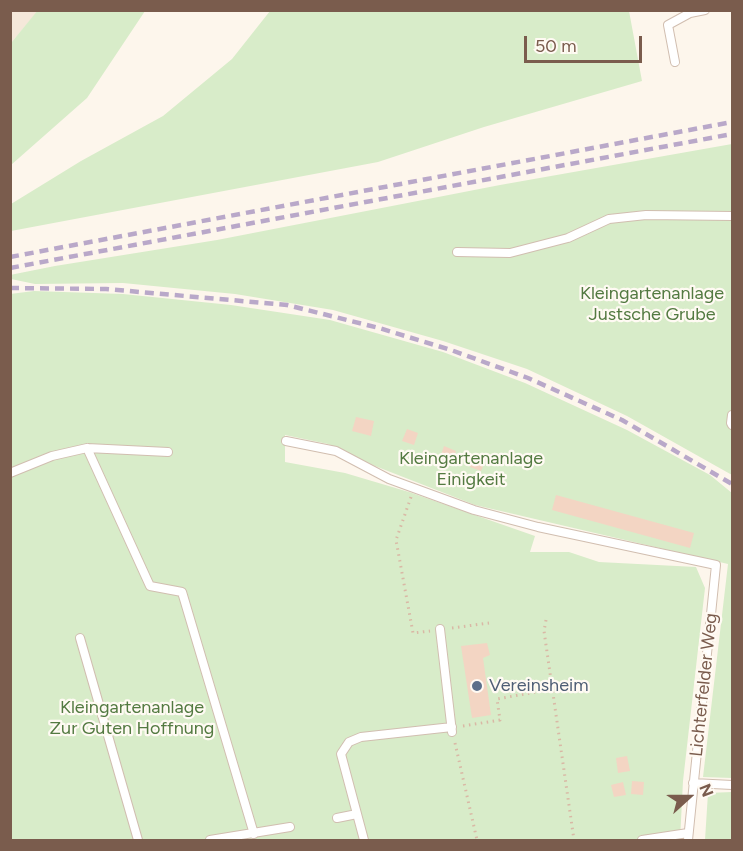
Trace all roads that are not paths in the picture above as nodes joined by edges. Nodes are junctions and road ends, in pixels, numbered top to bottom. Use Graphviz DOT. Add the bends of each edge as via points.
graph roads {
  1 [pos="705,10"];
  2 [pos="675,62"];
  3 [pos="732,216"];
  4 [pos="457,252"];
  5 [pos="732,415"];
  6 [pos="732,425"];
  7 [pos="286,441"];
  8 [pos="87,448"];
  9 [pos="168,452"];
  10 [pos="10,473"];
  11 [pos="440,629"];
  12 [pos="80,638"];
  13 [pos="693,783"];
  14 [pos="732,785"];
  15 [pos="357,814"];
  16 [pos="337,818"];
  17 [pos="290,827"];
  18 [pos="254,834"];
  19 [pos="266,836"];
  20 [pos="688,837"];
  21 [pos="138,840"];
  22 [pos="210,840"];
  23 [pos="364,840"];
  24 [pos="642,840"];
  1 -- 2 [label="lane" via="668,25"];
  3 -- 4 [label="lane" via="646,215 609,219 568,238 510,254"];
  5 -- 6 [label="lane"];
  7 -- 13 [label="lane, Lichterfelder Weg" via="336,450 389,479 474,510 716,565"];
  8 -- 9 [label="lane"];
  8 -- 10 [label="lane" via="52,456"];
  8 -- 18 [label="lane" via="150,586 182,592"];
  11 -- 15 [label="lane" via="452,730 361,737 349,742 341,754"];
  12 -- 21 [label="lane"];
  13 -- 14 [label="lane"];
  13 -- 20 [label="lane, Lichterfelder Weg"];
  15 -- 16 [label="lane"];
  15 -- 23 [label="lane"];
  17 -- 19 [label="lane"];
  18 -- 19 [label="lane"];
  18 -- 22 [label="lane"];
  20 -- 24 [label="lane"];
}
